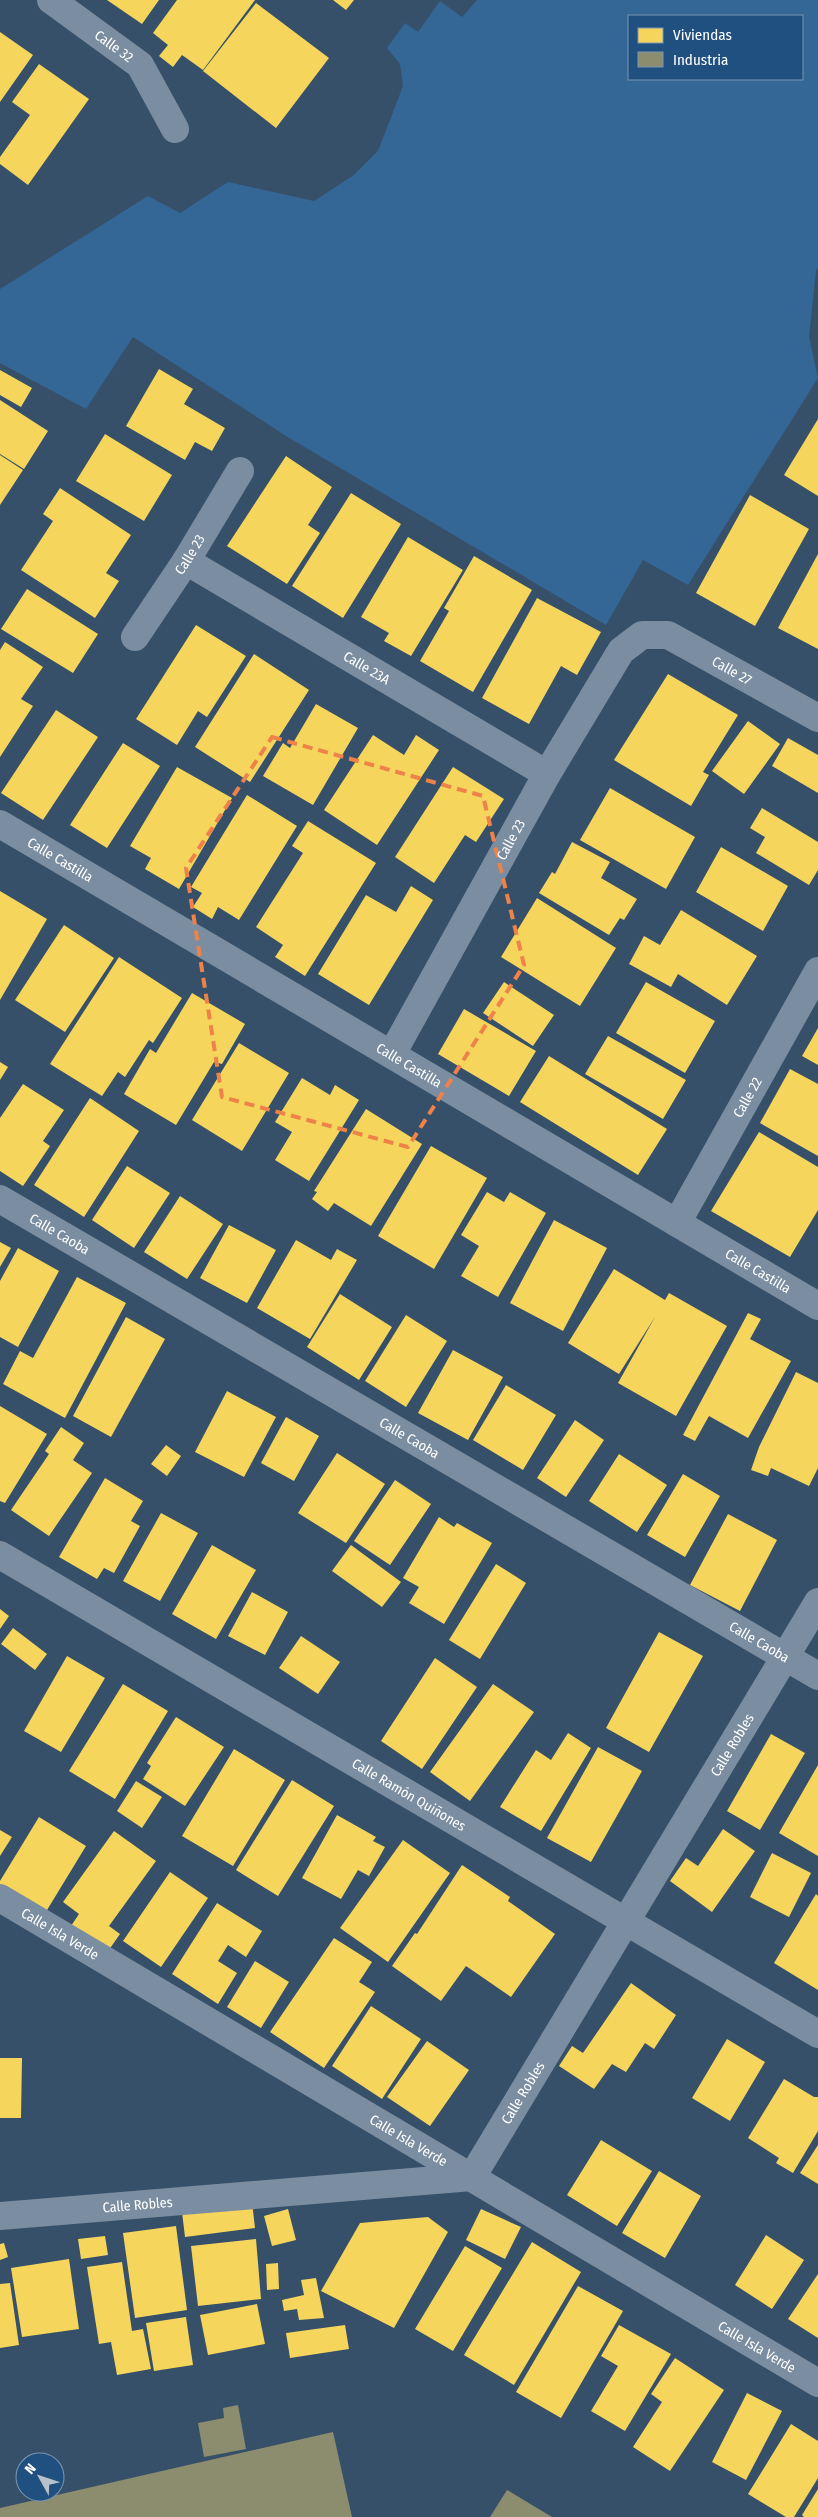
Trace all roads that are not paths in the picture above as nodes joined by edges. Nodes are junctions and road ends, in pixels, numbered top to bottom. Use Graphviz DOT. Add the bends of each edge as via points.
graph roads {
  1 [pos="52,0"];
  2 [pos="176,130"];
  3 [pos="240,471"];
  4 [pos="186,561"];
  5 [pos="642,635"];
  6 [pos="136,637"];
  7 [pos="818,718"];
  8 [pos="547,774"];
  9 [pos="0,824"];
  10 [pos="818,972"];
  11 [pos="392,1054"];
  12 [pos="0,1199"];
  13 [pos="677,1223"];
  14 [pos="818,1306"];
  15 [pos="0,1555"];
  16 [pos="818,1602"];
  17 [pos="785,1657"];
  18 [pos="818,1676"];
  19 [pos="0,1898"];
  20 [pos="628,1921"];
  21 [pos="818,2034"];
  22 [pos="472,2177"];
  23 [pos="0,2216"];
  24 [pos="818,2383"];
  1 -- 2 [label="street, Calle 32" via="140,65"];
  3 -- 4 [label="street, Calle 23"];
  4 -- 6 [label="street, Calle 23"];
  4 -- 8 [label="street, Calle 23A"];
  5 -- 7 [label="street, Calle 27" via="668,635"];
  5 -- 8 [label="street, Calle 23" via="621,651"];
  8 -- 11 [label="street, Calle 23"];
  9 -- 11 [label="street, Calle Castilla"];
  10 -- 13 [label="street, Calle 22"];
  11 -- 13 [label="street, Calle Castilla"];
  12 -- 17 [label="street, Calle Caoba"];
  13 -- 14 [label="street, Calle Castilla"];
  15 -- 20 [label="street, Calle Ramón Quiñones"];
  16 -- 17 [label="street, Calle Robles"];
  17 -- 18 [label="street, Calle Caoba"];
  17 -- 20 [label="street, Calle Robles"];
  19 -- 22 [label="street, Calle Isla Verde"];
  20 -- 21 [label="street, Calle Ramón Quiñones"];
  20 -- 22 [label="street, Calle Robles"];
  22 -- 23 [label="street, Calle Robles"];
  22 -- 24 [label="street, Calle Isla Verde"];
}
